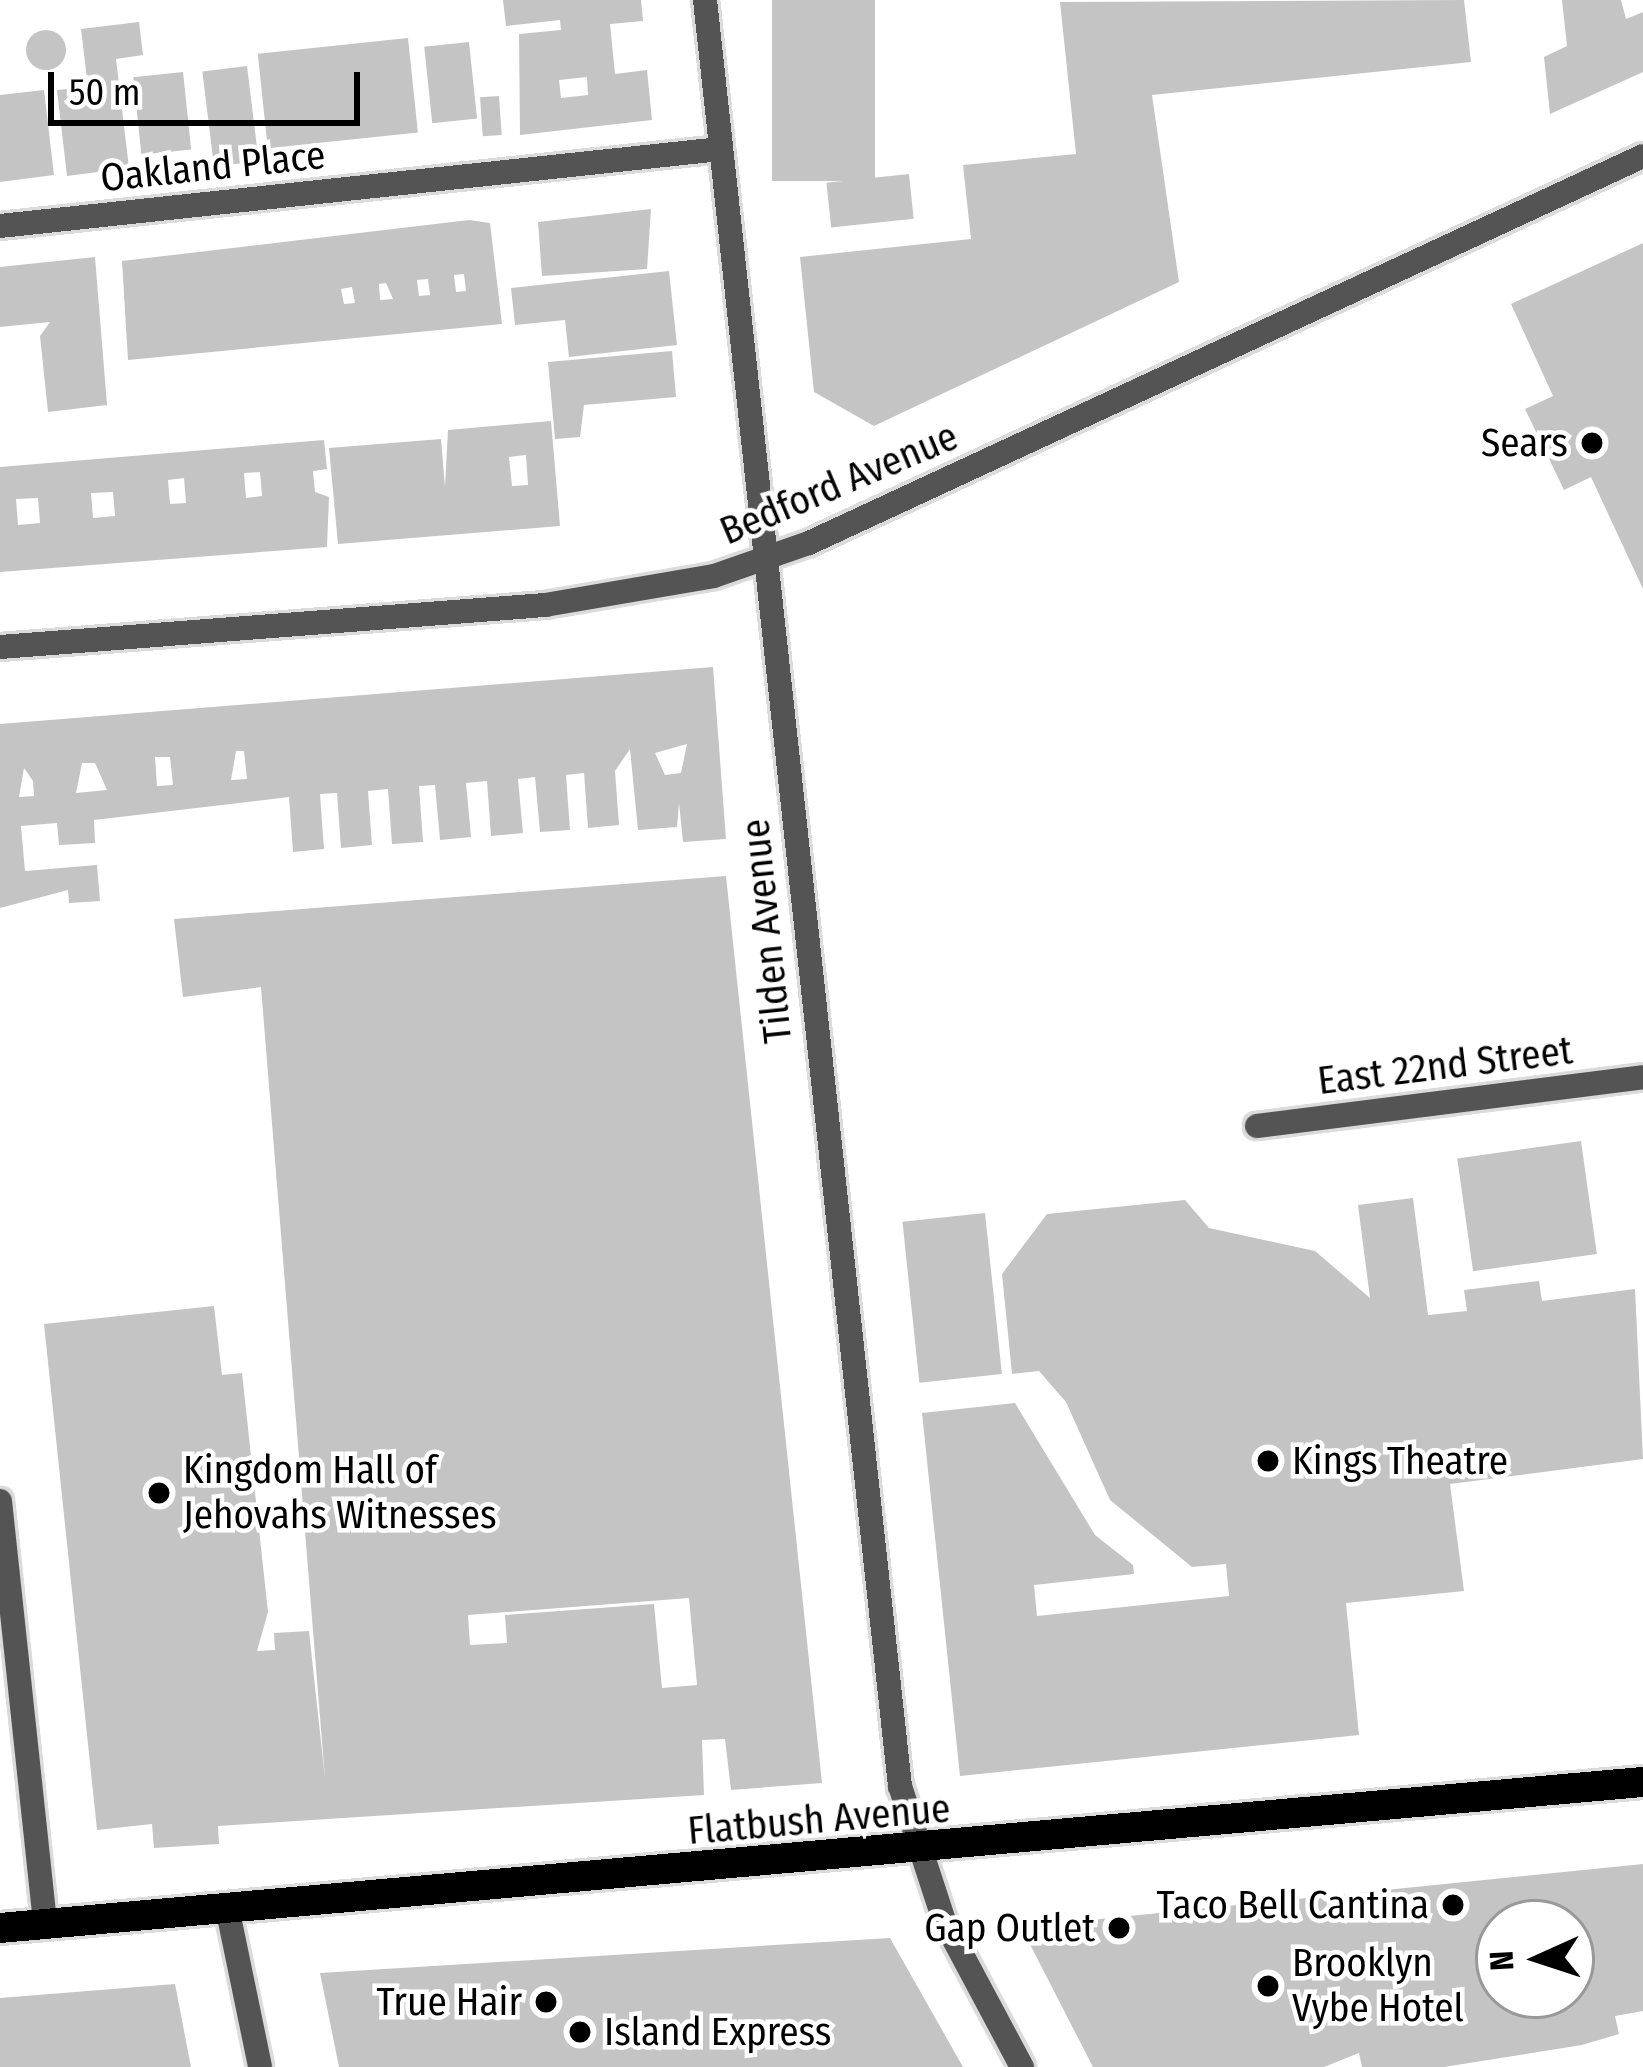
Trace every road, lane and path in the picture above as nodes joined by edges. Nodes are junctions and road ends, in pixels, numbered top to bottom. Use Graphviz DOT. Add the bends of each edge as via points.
graph roads {
  1 [pos="705,0"];
  2 [pos="721,149"];
  3 [pos="1643,156"];
  4 [pos="0,226"];
  5 [pos="762,560"];
  6 [pos="0,647"];
  7 [pos="1643,1077"];
  8 [pos="1257,1126"];
  9 [pos="0,1501"];
  10 [pos="1643,1782"];
  11 [pos="917,1852"];
  12 [pos="227,1906"];
  13 [pos="45,1921"];
  14 [pos="0,1928"];
  15 [pos="260,2067"];
  16 [pos="1022,2067"];
  1 -- 2 [label="street, Tilden Avenue"];
  2 -- 4 [label="street, Oakland Place"];
  2 -- 5 [label="street, Tilden Avenue"];
  3 -- 5 [label="street, Bedford Avenue"];
  5 -- 6 [label="street, Bedford Avenue" via="545,605"];
  5 -- 11 [label="street, Tilden Avenue" via="900,1786"];
  7 -- 8 [label="street, East 22nd Street"];
  9 -- 13 [label="street"];
  10 -- 11 [label="main road, Flatbush Avenue"];
  11 -- 12 [label="main road, Flatbush Avenue"];
  11 -- 16 [label="street, Tilden Avenue"];
  12 -- 13 [label="main road, Flatbush Avenue"];
  12 -- 15 [label="street"];
  13 -- 14 [label="main road, Flatbush Avenue"];
}
